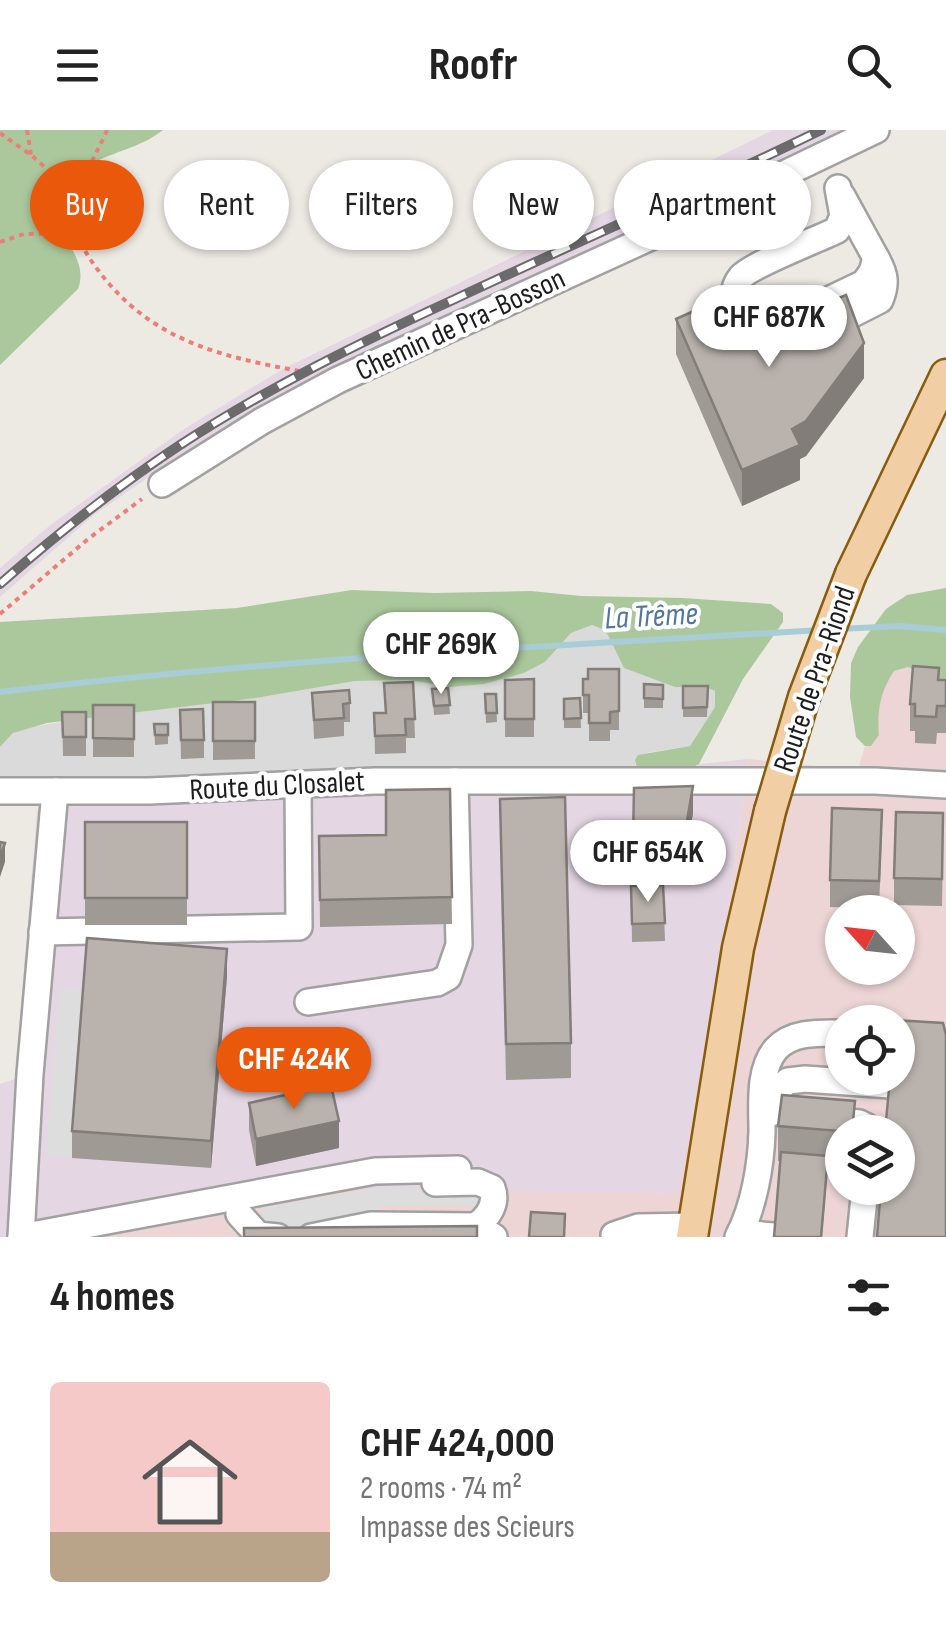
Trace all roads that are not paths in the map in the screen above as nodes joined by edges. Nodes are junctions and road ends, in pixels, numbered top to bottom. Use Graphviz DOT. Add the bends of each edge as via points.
graph roads {
  1 [pos="876,130"];
  2 [pos="822,156"];
  3 [pos="838,188"];
  4 [pos="946,374"];
  5 [pos="162,484"];
  6 [pos="455,781"];
  7 [pos="298,784"];
  8 [pos="946,785"];
  9 [pos="0,791"];
  10 [pos="55,791"];
  11 [pos="42,932"];
  12 [pos="308,1002"];
  13 [pos="825,1034"];
  14 [pos="825,1080"];
  15 [pos="766,1123"];
  16 [pos="825,1123"];
  17 [pos="458,1169"];
  18 [pos="315,1184"];
  19 [pos="863,1205"];
  20 [pos="240,1217"];
  21 [pos="483,1226"];
  22 [pos="692,1232"];
  23 [pos="614,1235"];
  24 [pos="757,1236"];
  25 [pos="21,1237"];
  26 [pos="278,1237"];
  27 [pos="311,1237"];
  28 [pos="860,1237"];
  1 -- 2 [label="street, Chemin de Pra-Bosson"];
  2 -- 3 [label="street"];
  2 -- 5 [label="street, Chemin de Pra-Bosson" via="338,380"];
  3 -- 3 [label="street" via="837,230 742,276 735,314 766,350 785,348 880,300 884,271"];
  4 -- 22 [label="main road, Route de Pra-Riond, bridge" via="851,574 770,811 738,948"];
  6 -- 7 [label="street, Route du Closalet"];
  6 -- 8 [label="street, Route du Closalet"];
  6 -- 12 [label="street" via="459,945 448,977"];
  7 -- 10 [label="street, Route du Closalet"];
  7 -- 11 [label="street" via="300,926"];
  9 -- 10 [label="street, Route du Closalet"];
  10 -- 11 [label="street"];
  11 -- 25 [label="street"];
  13 -- 15 [label="street" via="796,1037 775,1051 762,1097"];
  14 -- 15 [label="street" via="788,1081 778,1089"];
  15 -- 16 [label="street"];
  15 -- 24 [label="street" via="748,1216"];
  17 -- 18 [label="street" via="393,1169"];
  18 -- 20 [label="street"];
  18 -- 21 [label="street" via="484,1183 494,1193"];
  19 -- 28 [label="street"];
  20 -- 25 [label="street"];
  20 -- 26 [label="street" via="258,1234"];
  21 -- 27 [label="street" via="371,1226"];
  22 -- 23 [label="street" via="638,1227"];
}
